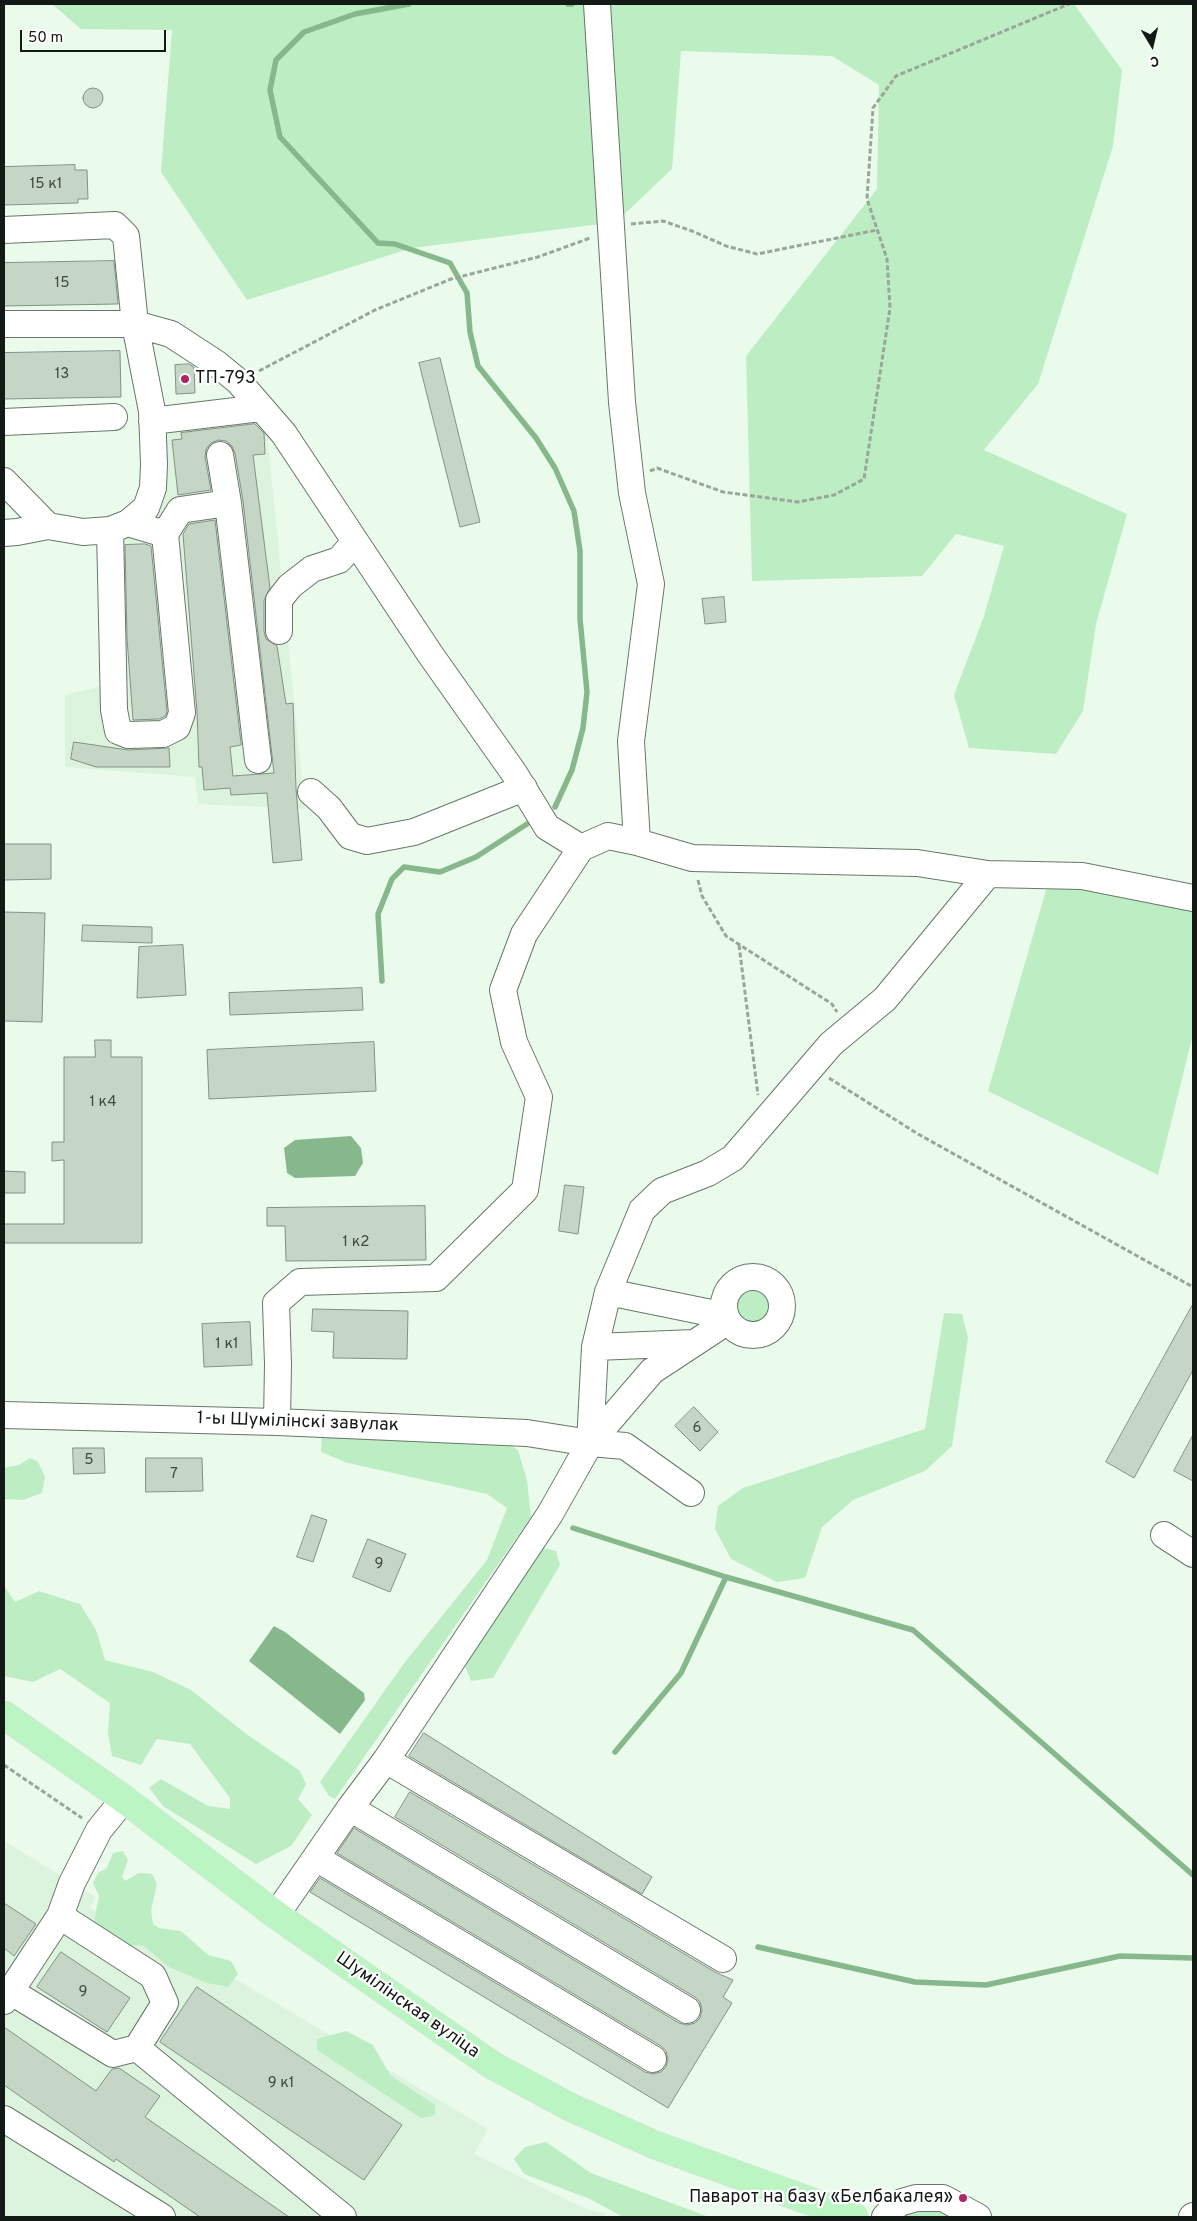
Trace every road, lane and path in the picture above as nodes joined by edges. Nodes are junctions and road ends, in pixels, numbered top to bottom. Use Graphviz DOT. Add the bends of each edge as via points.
graph roads {
  1 [pos="597,4"];
  2 [pos="1069,4"];
  3 [pos="4,230"];
  4 [pos="877,230"];
  5 [pos="610,231"];
  6 [pos="4,324"];
  7 [pos="135,324"];
  8 [pos="239,382"];
  9 [pos="262,408"];
  10 [pos="114,417"];
  11 [pos="152,420"];
  12 [pos="4,422"];
  13 [pos="220,455"];
  14 [pos="4,481"];
  15 [pos="632,493"];
  16 [pos="228,503"];
  17 [pos="48,526"];
  18 [pos="119,527"];
  19 [pos="4,532"];
  20 [pos="165,534"];
  21 [pos="355,542"];
  22 [pos="278,632"];
  23 [pos="258,760"];
  24 [pos="524,788"];
  25 [pos="310,792"];
  26 [pos="637,842"];
  27 [pos="581,848"];
  28 [pos="692,858"];
  29 [pos="988,874"];
  30 [pos="1193,898"];
  31 [pos="738,944"];
  32 [pos="847,1031"];
  33 [pos="812,1067"];
  34 [pos="762,1125"];
  35 [pos="1193,1287"];
  36 [pos="608,1292"];
  37 [pos="695,1342"];
  38 [pos="595,1347"];
  39 [pos="4,1415"];
  40 [pos="277,1422"];
  41 [pos="590,1444"];
  42 [pos="691,1493"];
  43 [pos="1164,1535"];
  44 [pos="1193,1554"];
  45 [pos="4,1715"];
  46 [pos="386,1760"];
  47 [pos="4,1765"];
  48 [pos="124,1799"];
  49 [pos="350,1808"];
  50 [pos="99,1830"];
  51 [pos="316,1858"];
  52 [pos="60,1916"];
  53 [pos="276,1916"];
  54 [pos="723,1959"];
  55 [pos="9,1986"];
  56 [pos="687,2010"];
  57 [pos="137,2048"];
  58 [pos="653,2059"];
  59 [pos="4,2119"];
  60 [pos="162,2217"];
  61 [pos="343,2217"];
  62 [pos="854,2217"];
  63 [pos="885,2217"];
  64 [pos="978,2217"];
  1 -- 5 [label="street"];
  2 -- 4 [label="path" via="896,76 873,108 867,199"];
  3 -- 7 [label="street" via="116,225 126,236"];
  4 -- 5 [label="path" via="757,254 726,246 663,221 633,224"];
  4 -- 15 [label="path" via="887,260 890,308 864,479 834,495 798,502 723,492 657,468 642,474"];
  5 -- 8 [label="path" via="538,257 451,279 375,310"];
  5 -- 15 [label="street"];
  6 -- 7 [label="street"];
  7 -- 8 [label="street" via="172,334"];
  7 -- 11 [label="street"];
  8 -- 9 [label="street"];
  9 -- 11 [label="street"];
  9 -- 21 [label="street" via="284,434"];
  10 -- 12 [label="street"];
  11 -- 18 [label="street" via="153,488 146,508"];
  13 -- 16 [label="street"];
  14 -- 17 [label="street"];
  15 -- 26 [label="street" via="651,584 631,741"];
  16 -- 20 [label="street" via="180,510"];
  16 -- 23 [label="street"];
  17 -- 18 [label="street" via="83,532"];
  17 -- 19 [label="street"];
  18 -- 20 [label="street"];
  18 -- 20 [label="street" via="114,710 118,731 128,734 163,734 177,727 182,713"];
  21 -- 22 [label="street" via="339,560 312,569 290,586 279,600"];
  21 -- 24 [label="street"];
  24 -- 25 [label="street" via="414,832 367,841 350,836 329,808"];
  24 -- 27 [label="street" via="547,826"];
  26 -- 27 [label="street" via="608,836"];
  26 -- 28 [label="street"];
  27 -- 40 [label="street" via="524,934 503,990 514,1042 539,1097 525,1190 436,1278 300,1282 276,1303"];
  28 -- 29 [label="street" via="917,864"];
  28 -- 31 [label="path" via="702,896 726,936"];
  29 -- 30 [label="street" via="1082,876"];
  29 -- 32 [label="street" via="885,999"];
  31 -- 32 [label="path" via="832,1004"];
  31 -- 34 [label="path"];
  32 -- 33 [label="street"];
  33 -- 34 [label="street"];
  33 -- 35 [label="path" via="918,1134"];
  34 -- 36 [label="street" via="733,1158 708,1174 662,1191 642,1210"];
  36 -- 37 [label="street" via="727,1318"];
  36 -- 38 [label="street"];
  37 -- 38 [label="street"];
  37 -- 41 [label="street" via="652,1371"];
  38 -- 41 [label="street"];
  39 -- 40 [label="street, 1-ы Шумілінскі завулак"];
  40 -- 41 [label="street, 1-ы Шумілінскі завулак" via="527,1433"];
  41 -- 42 [label="street, 1-ы Шумілінскі завулак" via="625,1446"];
  41 -- 46 [label="street" via="550,1514"];
  43 -- 44 [label="street"];
  45 -- 48 [label="main road, Шумілінская вуліца"];
  46 -- 49 [label="street"];
  46 -- 54 [label="street"];
  47 -- 50 [label="path"];
  48 -- 50 [label="street"];
  48 -- 53 [label="main road, Шумілінская вуліца"];
  49 -- 51 [label="street"];
  49 -- 56 [label="street"];
  50 -- 52 [label="street" via="72,1883"];
  51 -- 53 [label="street"];
  51 -- 58 [label="street"];
  52 -- 55 [label="street"];
  52 -- 57 [label="street" via="153,1976 165,2003"];
  53 -- 62 [label="main road, Шумілінская вуліца" via="492,2066 570,2107 655,2145"];
  55 -- 57 [label="street" via="113,2054"];
  57 -- 61 [label="street"];
  59 -- 60 [label="street"];
  63 -- 64 [label="street" via="899,2202 943,2198"];
}
